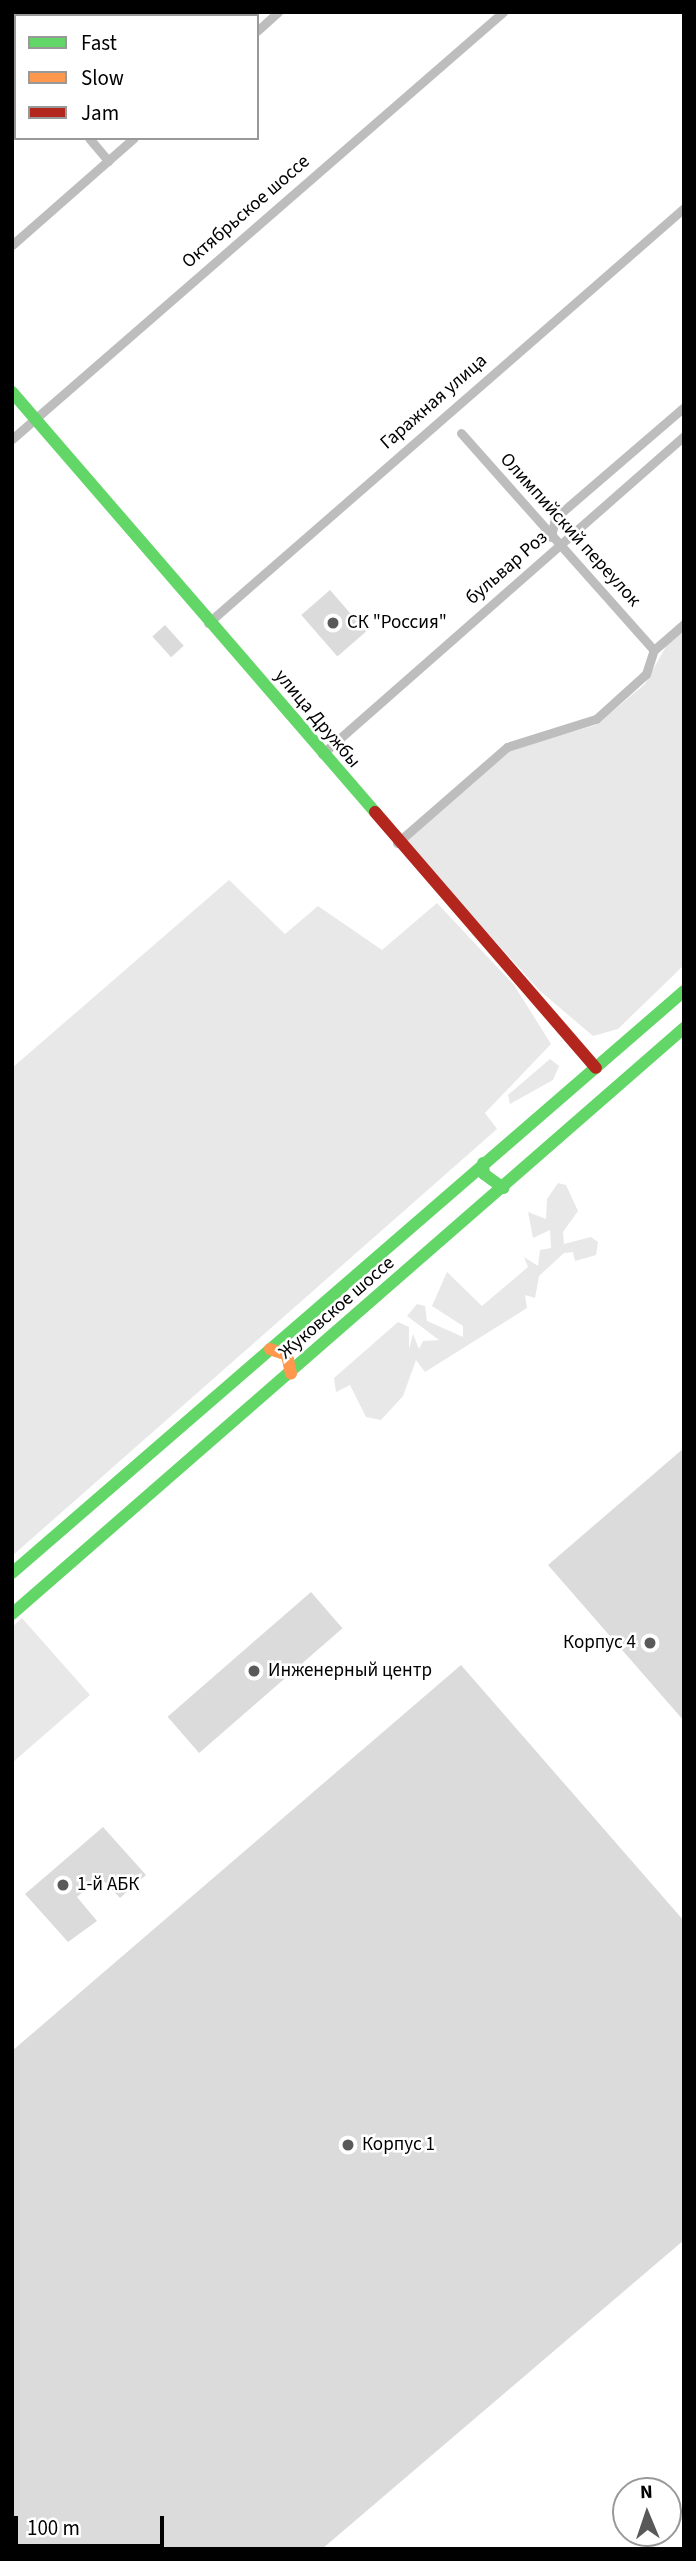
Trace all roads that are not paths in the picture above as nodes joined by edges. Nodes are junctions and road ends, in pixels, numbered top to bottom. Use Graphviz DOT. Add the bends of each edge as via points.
graph roads {
  1 [pos="278,12"];
  2 [pos="503,12"];
  3 [pos="259,29"];
  4 [pos="91,140"];
  5 [pos="132,140"];
  6 [pos="108,161"];
  7 [pos="684,208"];
  8 [pos="12,245"];
  9 [pos="12,392"];
  10 [pos="684,407"];
  11 [pos="36,418"];
  12 [pos="461,433"];
  13 [pos="684,436"];
  14 [pos="12,439"];
  15 [pos="551,537"];
  16 [pos="561,546"];
  17 [pos="208,623"];
  18 [pos="684,624"];
  19 [pos="654,650"];
  20 [pos="321,754"];
  21 [pos="397,843"];
  22 [pos="684,991"];
  23 [pos="684,1028"];
  24 [pos="596,1068"];
  25 [pos="483,1163"];
  26 [pos="503,1188"];
  27 [pos="270,1349"];
  28 [pos="291,1374"];
  29 [pos="12,1573"];
  30 [pos="12,1614"];
  1 -- 3 [label="street"];
  2 -- 11 [label="street, Октябрьское шоссе"];
  4 -- 6 [label="street"];
  5 -- 6 [label="street"];
  6 -- 8 [label="street"];
  7 -- 17 [label="street, Гаражная улица"];
  9 -- 11 [label="main road, улица Дружбы"];
  10 -- 15 [label="street" via="555,519"];
  11 -- 14 [label="street, Октябрьское шоссе"];
  11 -- 17 [label="main road, улица Дружбы"];
  12 -- 15 [label="street, Олимпийский переулок"];
  13 -- 16 [label="street, бульвар Роз"];
  15 -- 16 [label="street, Олимпийский переулок"];
  16 -- 19 [label="street, Олимпийский переулок"];
  16 -- 20 [label="street, бульвар Роз"];
  17 -- 20 [label="main road, улица Дружбы"];
  18 -- 19 [label="street"];
  19 -- 21 [label="street" via="646,674 596,719 507,747"];
  20 -- 21 [label="main road, улица Дружбы"];
  21 -- 24 [label="main road, улица Дружбы"];
  22 -- 24 [label="main road, Жуковское шоссе"];
  23 -- 26 [label="main road, Жуковское шоссе"];
  24 -- 25 [label="main road, Жуковское шоссе"];
  25 -- 26 [label="main road" via="484,1174"];
  25 -- 27 [label="main road, Жуковское шоссе"];
  26 -- 28 [label="main road, Жуковское шоссе"];
  27 -- 28 [label="main road" via="287,1355"];
  27 -- 29 [label="main road, Жуковское шоссе"];
  28 -- 30 [label="main road, Жуковское шоссе"];
}
